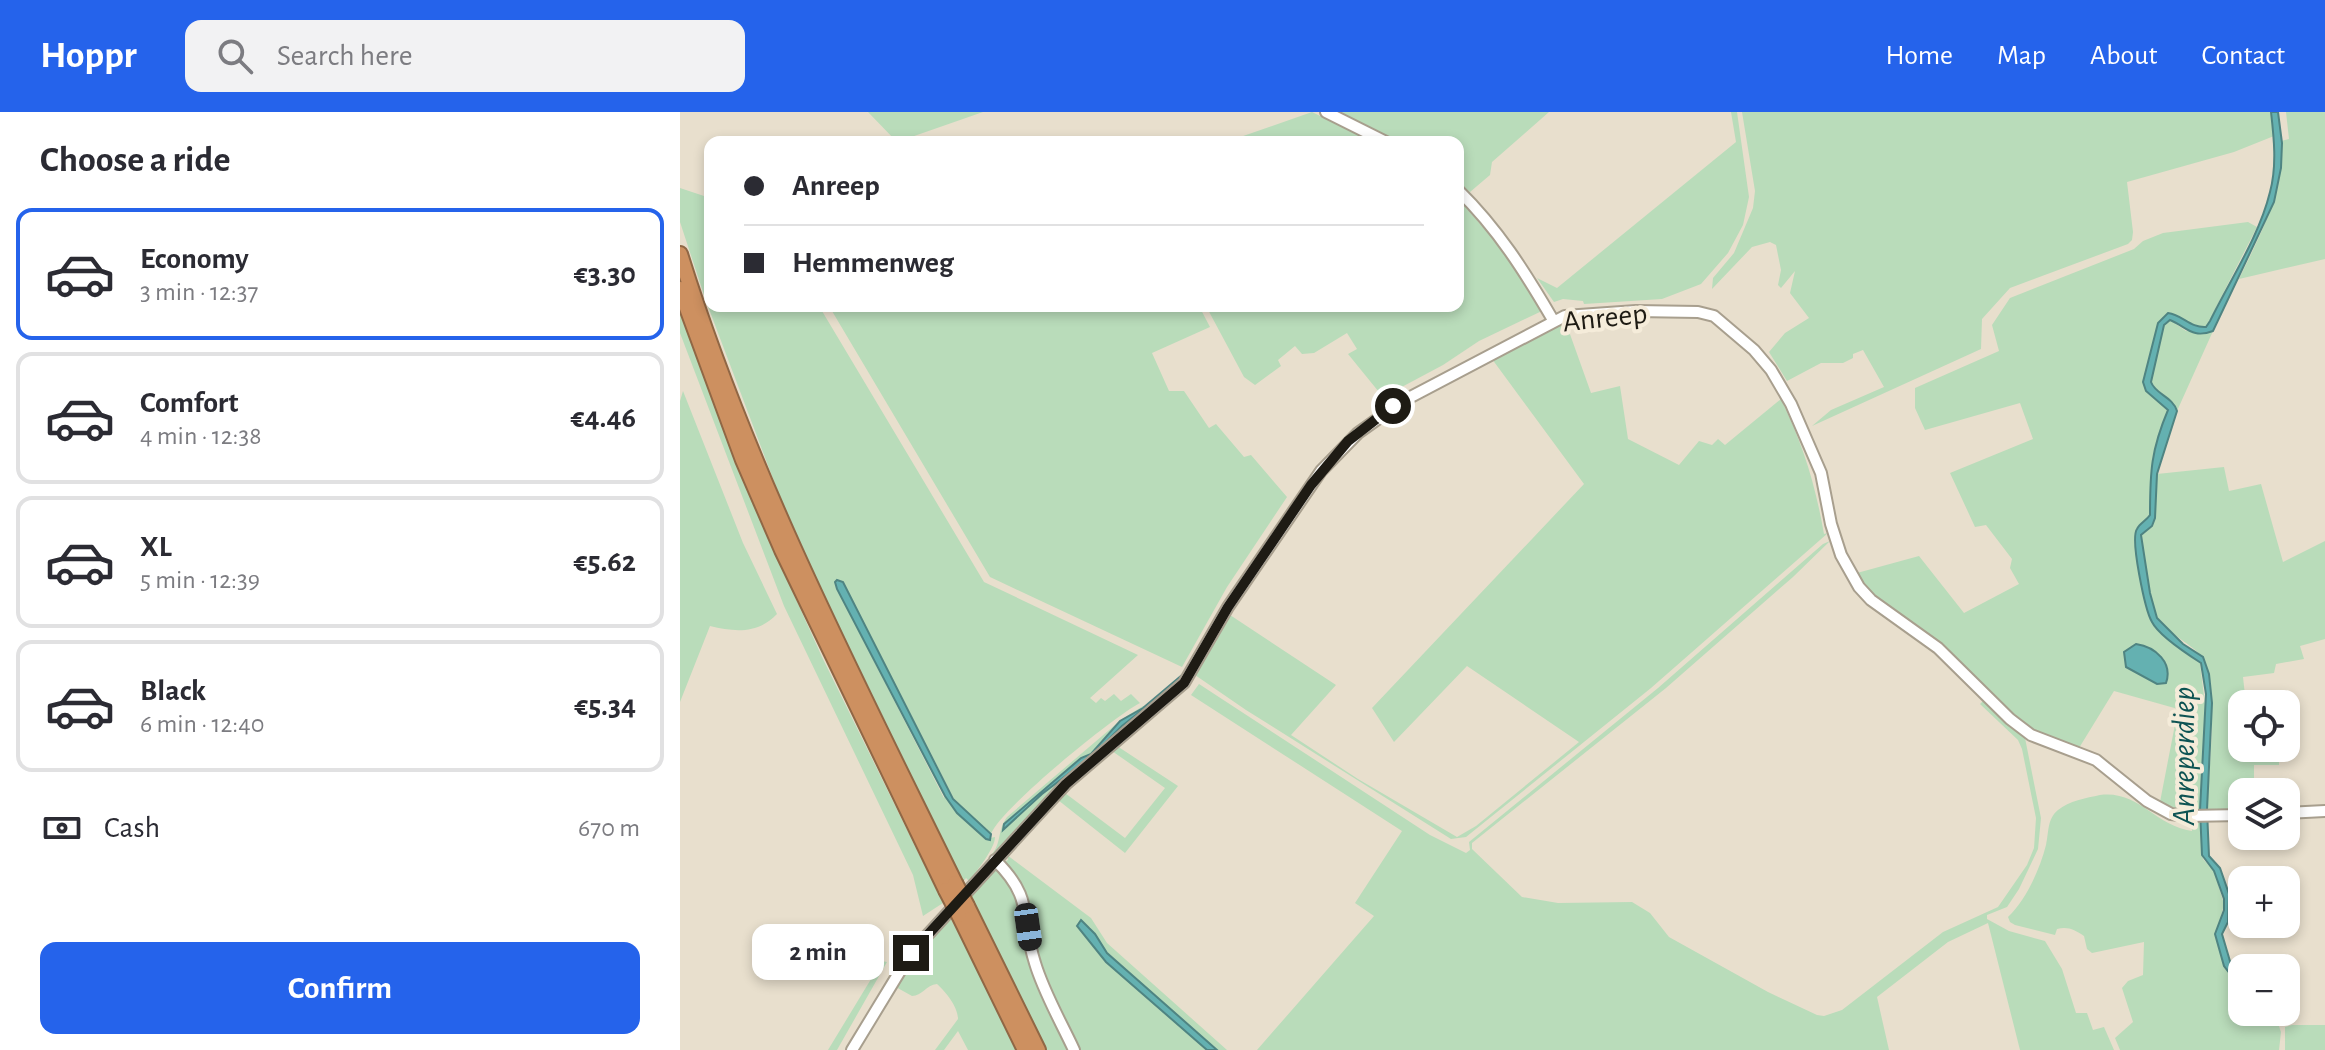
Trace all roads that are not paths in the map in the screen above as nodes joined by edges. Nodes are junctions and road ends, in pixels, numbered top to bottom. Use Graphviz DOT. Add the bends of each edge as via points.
graph roads {
  1 [pos="1326,112"];
  2 [pos="1374,136"];
  3 [pos="1464,196"];
  4 [pos="680,254"];
  5 [pos="680,289"];
  6 [pos="1553,320"];
  7 [pos="2325,811"];
  8 [pos="2300,812"];
  9 [pos="2228,815"];
  10 [pos="995,860"];
  11 [pos="951,886"];
  12 [pos="963,910"];
  13 [pos="852,1050"];
  14 [pos="1025,1050"];
  15 [pos="1038,1050"];
  16 [pos="1074,1050"];
  1 -- 2 [label="street"];
  3 -- 6 [label="street" via="1511,250"];
  4 -- 11 [label="highway" via="725,382 803,570"];
  5 -- 11 [label="highway" via="787,563"];
  6 -- 9 [label="street, Anreep" via="1583,313 1650,311 1698,312 1723,322 1771,370 1791,404 1821,473 1841,555 1859,587 1883,612 1938,648 2031,735 2096,760 2159,809 2179,816"];
  6 -- 10 [label="street, Anreep" via="1380,414 1348,441 1300,499 1184,683 1066,784"];
  7 -- 8 [label="street"];
  10 -- 13 [label="street, Anreep" via="911,953"];
  10 -- 16 [label="street" via="1021,892 1035,966"];
  11 -- 12 [label="highway, bridge"];
  12 -- 14 [label="highway"];
  12 -- 15 [label="highway"];
}
